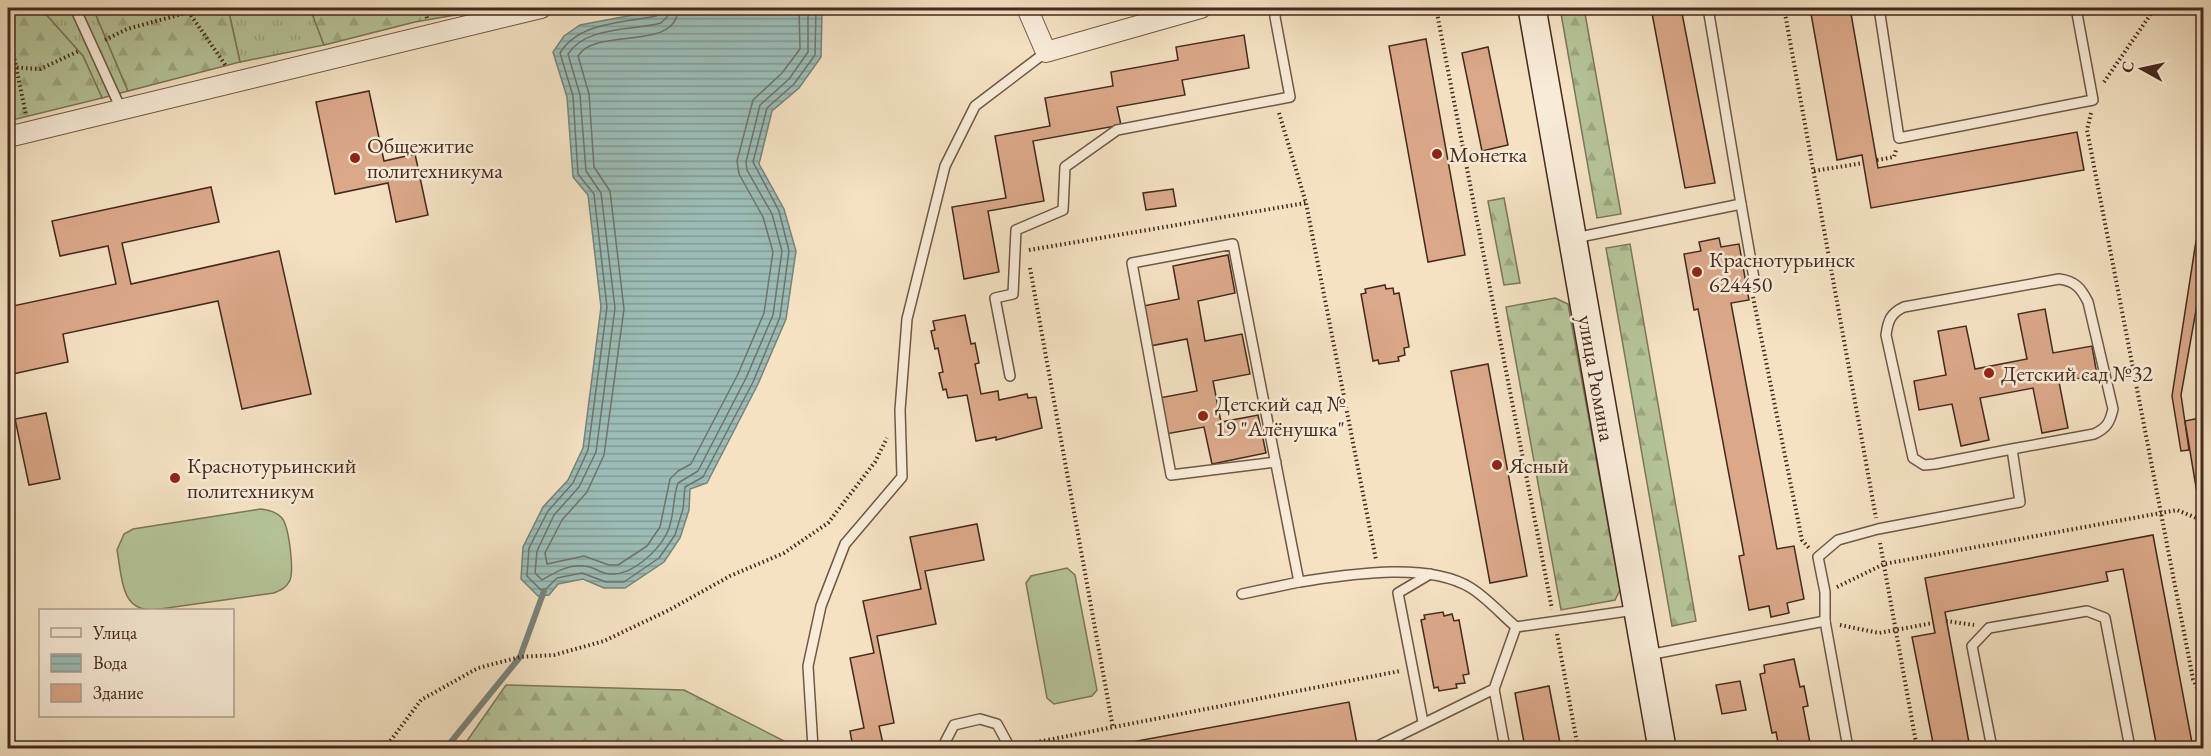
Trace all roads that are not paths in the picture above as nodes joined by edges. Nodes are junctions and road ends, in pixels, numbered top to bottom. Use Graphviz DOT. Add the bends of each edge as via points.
graph roads {
  1 [pos="75,8"];
  2 [pos="541,8"];
  3 [pos="1027,8"];
  4 [pos="1201,8"];
  5 [pos="1276,8"];
  6 [pos="1532,8"];
  7 [pos="1708,8"];
  8 [pos="1879,8"];
  9 [pos="2076,8"];
  10 [pos="1046,52"];
  11 [pos="121,109"];
  12 [pos="8,137"];
  13 [pos="1742,204"];
  14 [pos="1572,238"];
  15 [pos="1755,284"];
  16 [pos="1010,376"];
  17 [pos="2012,449"];
  18 [pos="1276,462"];
  19 [pos="1430,574"];
  20 [pos="1299,582"];
  21 [pos="1242,594"];
  22 [pos="1638,609"];
  23 [pos="1825,621"];
  24 [pos="1516,627"];
  25 [pos="1646,656"];
  26 [pos="1494,688"];
  27 [pos="1423,722"];
  28 [pos="813,748"];
  29 [pos="942,748"];
  30 [pos="1010,748"];
  31 [pos="1374,748"];
  32 [pos="1505,748"];
  33 [pos="1662,748"];
  34 [pos="1848,748"];
  35 [pos="1992,748"];
  36 [pos="2130,748"];
  1 -- 11 [label="lane"];
  2 -- 11 [label="street"];
  3 -- 10 [label="street"];
  4 -- 10 [label="street"];
  5 -- 16 [label="lane" via="1290,97 1117,130 1065,166 1063,210 1016,230 1013,294 995,298"];
  6 -- 14 [label="main road, улица Рюмина"];
  7 -- 13 [label="lane"];
  8 -- 9 [label="lane" via="1899,138 2093,100"];
  10 -- 28 [label="lane" via="975,106 945,166 907,319 900,410 902,477 845,544 821,606 808,666"];
  11 -- 12 [label="street"];
  13 -- 14 [label="lane"];
  13 -- 15 [label="lane"];
  14 -- 22 [label="main road, улица Рюмина"];
  17 -- 17 [label="lane" via="2094,434 2110,422 2113,409 2082,289 2059,279 1895,312 1888,320 1886,334 1913,458 1924,465 1935,465"];
  17 -- 23 [label="lane" via="2020,502 1878,529 1838,540 1818,557 1825,592"];
  18 -- 18 [label="lane" via="1233,244 1132,263 1171,475"];
  18 -- 20 [label="lane"];
  19 -- 20 [label="lane" via="1378,572"];
  19 -- 24 [label="lane" via="1470,588"];
  19 -- 27 [label="lane" via="1398,593"];
  20 -- 21 [label="lane"];
  22 -- 24 [label="lane"];
  22 -- 25 [label="main road, улица Рюмина"];
  23 -- 25 [label="lane"];
  23 -- 34 [label="lane"];
  24 -- 26 [label="lane"];
  25 -- 33 [label="main road, улица Рюмина"];
  26 -- 27 [label="lane"];
  26 -- 32 [label="lane"];
  27 -- 31 [label="lane"];
  29 -- 30 [label="lane" via="954,725 981,719 997,724"];
  35 -- 36 [label="lane" via="1972,646 1989,628 2087,611 2105,618"];
}
